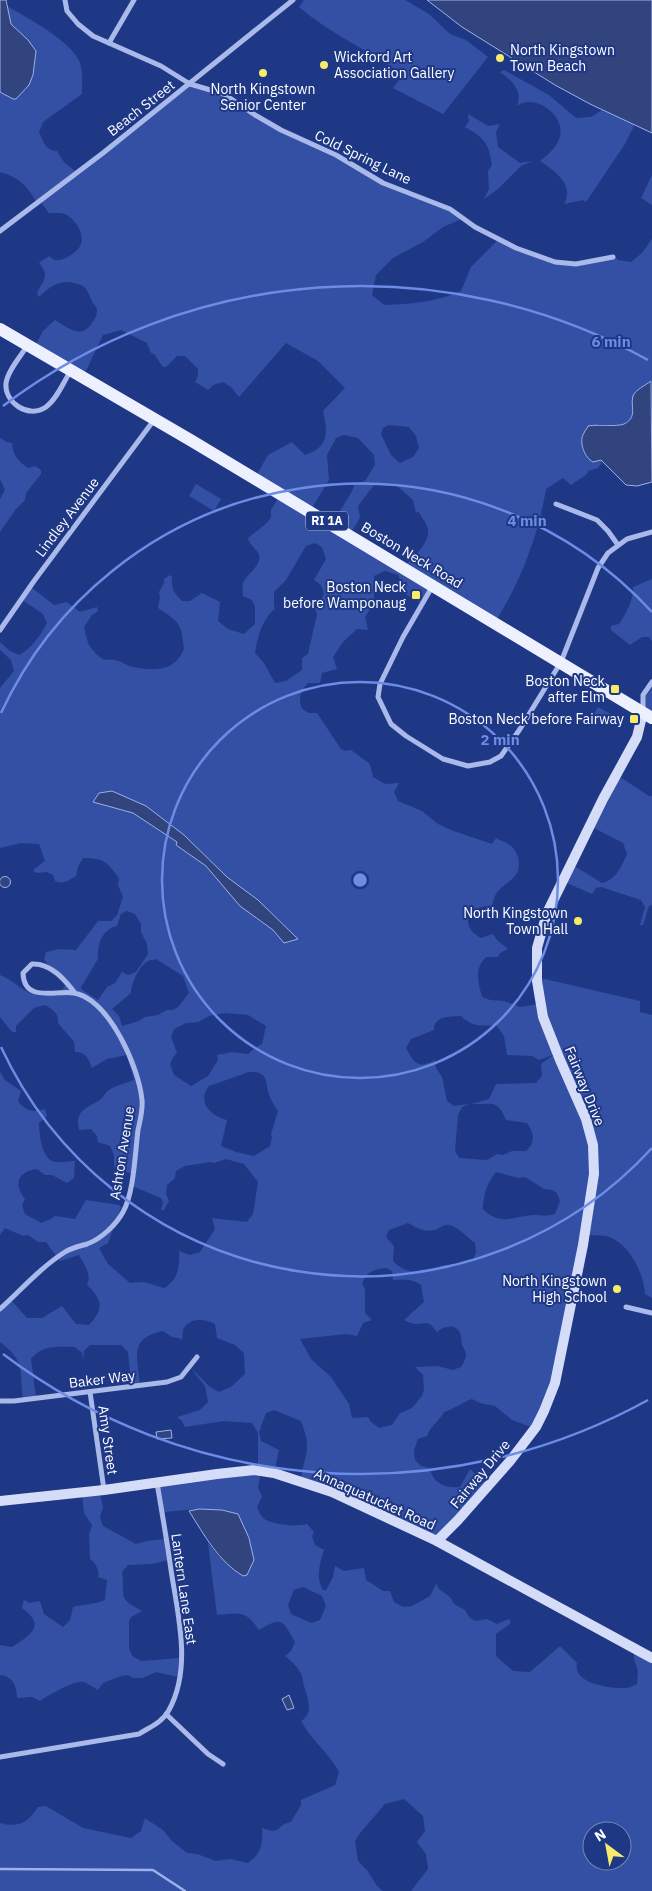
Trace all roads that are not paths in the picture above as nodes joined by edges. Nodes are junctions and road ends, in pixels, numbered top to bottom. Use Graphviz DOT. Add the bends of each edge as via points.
graph roads {
  1 [pos="64,0"];
  2 [pos="134,0"];
  3 [pos="293,0"];
  4 [pos="109,43"];
  5 [pos="190,84"];
  6 [pos="0,231"];
  7 [pos="613,257"];
  8 [pos="0,330"];
  9 [pos="28,345"];
  10 [pos="71,370"];
  11 [pos="155,419"];
  12 [pos="556,504"];
  13 [pos="652,532"];
  14 [pos="618,545"];
  15 [pos="433,585"];
  16 [pos="0,630"];
  17 [pos="560,662"];
  18 [pos="652,682"];
  19 [pos="647,715"];
  20 [pos="75,993"];
  21 [pos="626,1306"];
  22 [pos="0,1309"];
  23 [pos="652,1313"];
  24 [pos="197,1357"];
  25 [pos="90,1392"];
  26 [pos="0,1401"];
  27 [pos="157,1482"];
  28 [pos="104,1490"];
  29 [pos="0,1501"];
  30 [pos="437,1541"];
  31 [pos="652,1658"];
  32 [pos="166,1714"];
  33 [pos="0,1757"];
  34 [pos="223,1764"];
  1 -- 4 [label="street, Cold Spring Lane" via="67,11 78,24"];
  2 -- 4 [label="street"];
  3 -- 5 [label="street, Beach Street"];
  4 -- 5 [label="street, Cold Spring Lane" via="161,66"];
  5 -- 6 [label="street, Beach Street"];
  5 -- 7 [label="street, Cold Spring Lane" via="224,94 281,130 384,182 450,209 475,227 516,248 555,262 576,264"];
  8 -- 9 [label="main road, Boston Neck Road / RI 1A"];
  9 -- 10 [label="main road, Boston Neck Road / RI 1A"];
  9 -- 10 [label="street" via="6,384 17,407 31,411 46,406"];
  10 -- 11 [label="main road, Boston Neck Road / RI 1A"];
  11 -- 15 [label="main road, Boston Neck Road / RI 1A"];
  11 -- 16 [label="street, Lindley Avenue"];
  12 -- 14 [label="street" via="597,520"];
  13 -- 14 [label="street"];
  14 -- 17 [label="street" via="598,568"];
  15 -- 17 [label="main road, Boston Neck Road / RI 1A"];
  15 -- 17 [label="street" via="403,637 380,684 378,697 391,724 443,759 468,766 490,762 501,756"];
  17 -- 19 [label="main road, Boston Neck Road / RI 1A"];
  18 -- 19 [label="street" via="643,695"];
  19 -- 30 [label="street, Fairway Drive" via="559,888 537,948 537,981 543,1017 586,1118 593,1145 594,1174 583,1246 555,1383 536,1427 510,1461"];
  20 -- 20 [label="street, Ashton Avenue" via="58,974 41,964 32,964 23,973 26,985 32,991"];
  20 -- 22 [label="street, Ashton Avenue" via="105,1012 117,1028 134,1067 142,1101 131,1188 124,1211 110,1229 90,1243 67,1250"];
  21 -- 23 [label="street"];
  24 -- 25 [label="street, Baker Way" via="181,1377 167,1382"];
  25 -- 26 [label="street, Baker Way"];
  25 -- 28 [label="street, Amy Street"];
  27 -- 28 [label="street, Annaquatucket Road"];
  27 -- 30 [label="street, Annaquatucket Road" via="254,1470 274,1473 332,1492"];
  27 -- 32 [label="street, Lantern Lane East" via="180,1626 182,1667"];
  28 -- 29 [label="street, Annaquatucket Road"];
  30 -- 31 [label="street, Annaquatucket Road"];
  32 -- 33 [label="street, Lantern Lane East" via="139,1734"];
  32 -- 34 [label="street"];
}
